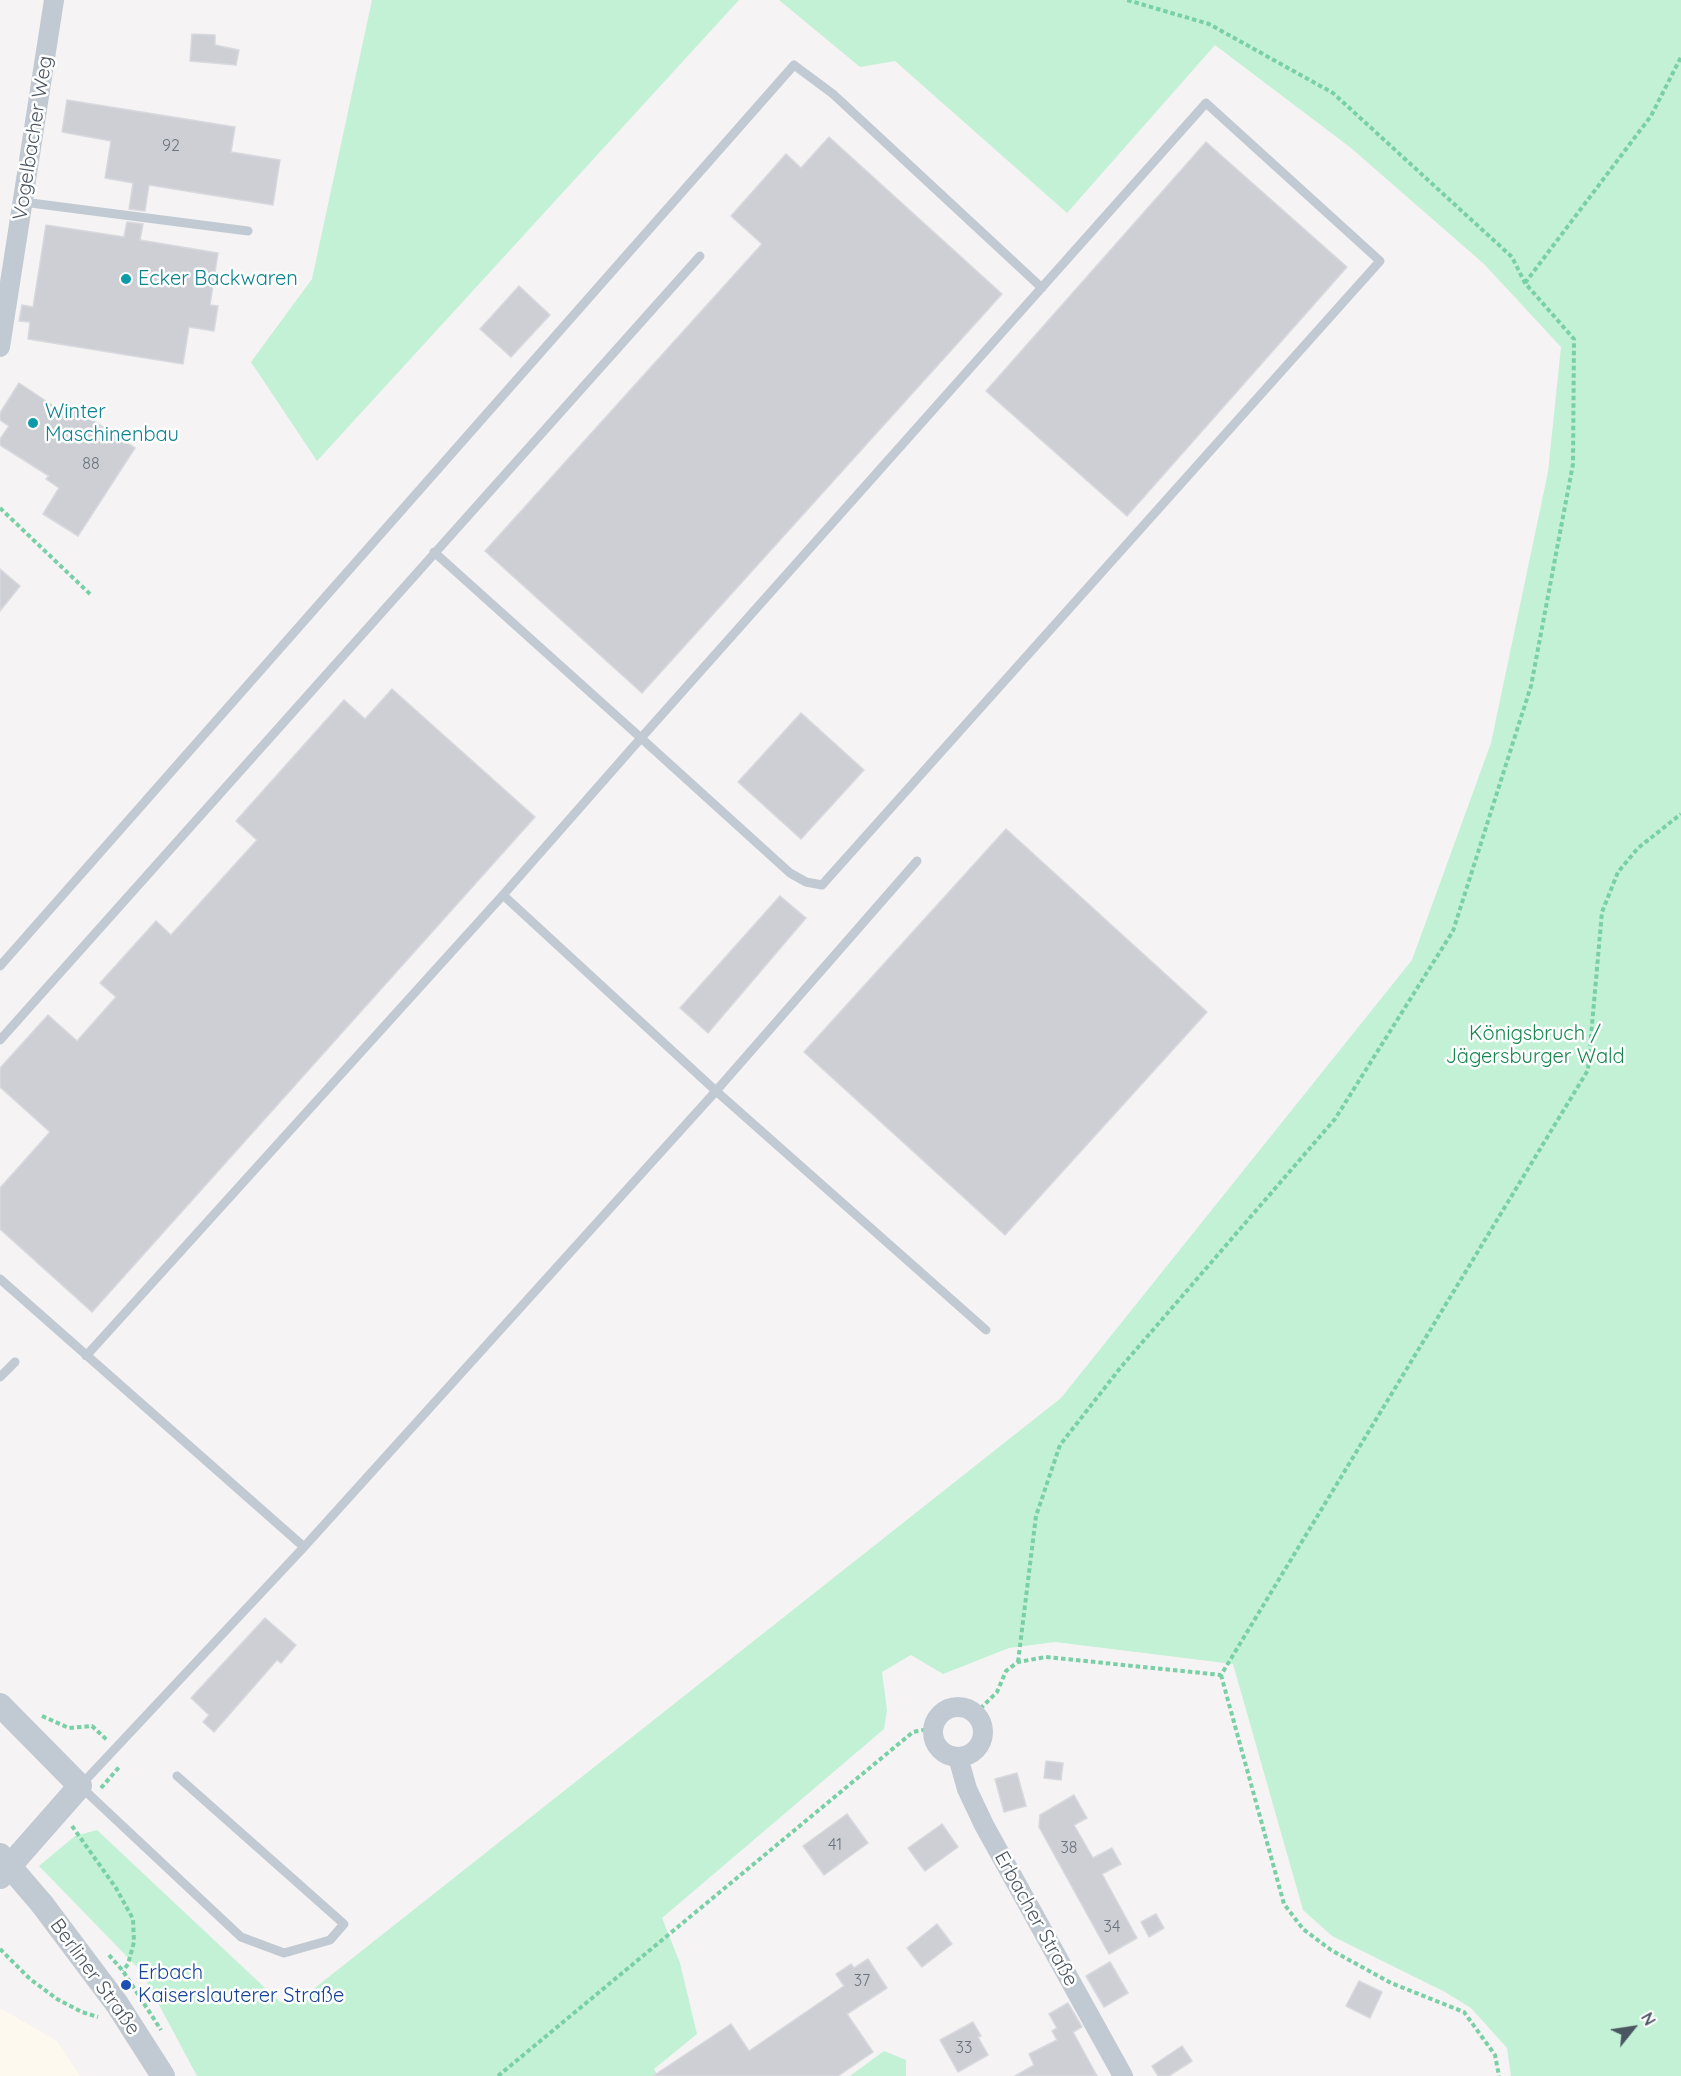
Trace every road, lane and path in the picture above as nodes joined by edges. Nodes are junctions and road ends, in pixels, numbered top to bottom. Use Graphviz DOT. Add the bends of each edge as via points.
graph roads {
  1 [pos="54,0"];
  2 [pos="1127,0"];
  3 [pos="1681,57"];
  4 [pos="23,202"];
  5 [pos="248,231"];
  6 [pos="700,256"];
  7 [pos="1525,283"];
  8 [pos="1042,288"];
  9 [pos="0,347"];
  10 [pos="0,508"];
  11 [pos="434,552"];
  12 [pos="91,595"];
  13 [pos="642,738"];
  14 [pos="1681,814"];
  15 [pos="918,861"];
  16 [pos="502,895"];
  17 [pos="0,966"];
  18 [pos="0,1040"];
  19 [pos="716,1091"];
  20 [pos="0,1279"];
  21 [pos="986,1330"];
  22 [pos="86,1356"];
  23 [pos="15,1362"];
  24 [pos="0,1377"];
  25 [pos="304,1547"];
  26 [pos="1018,1662"];
  27 [pos="1221,1675"];
  28 [pos="0,1705"];
  29 [pos="975,1714"];
  30 [pos="39,1715"];
  31 [pos="933,1728"];
  32 [pos="116,1749"];
  33 [pos="958,1758"];
  34 [pos="177,1776"];
  35 [pos="80,1785"];
  36 [pos="70,1823"];
  37 [pos="0,1855"];
  38 [pos="0,1877"];
  39 [pos="0,1949"];
  40 [pos="123,1971"];
  41 [pos="98,2017"];
  42 [pos="162,2076"];
  43 [pos="498,2076"];
  44 [pos="1123,2076"];
  45 [pos="1499,2076"];
  1 -- 4 [label="street, Vogelbacher Weg"];
  2 -- 7 [label="path" via="1209,24 1333,93 1512,257"];
  3 -- 7 [label="path" via="1651,116"];
  4 -- 5 [label="lane"];
  4 -- 9 [label="street, Vogelbacher Weg"];
  6 -- 11 [label="lane"];
  7 -- 26 [label="path" via="1574,339 1573,464 1531,686 1453,931 1335,1119 1121,1367 1060,1445 1036,1516"];
  8 -- 13 [label="lane"];
  8 -- 13 [label="lane" via="1206,103 1380,261 822,885 790,873"];
  8 -- 17 [label="lane" via="833,94 794,66"];
  10 -- 12 [label="path"];
  11 -- 13 [label="lane"];
  11 -- 18 [label="lane"];
  13 -- 16 [label="lane"];
  14 -- 27 [label="path" via="1624,864 1602,912 1588,1070"];
  15 -- 19 [label="lane"];
  16 -- 19 [label="lane"];
  16 -- 22 [label="lane"];
  19 -- 21 [label="lane"];
  19 -- 25 [label="lane"];
  20 -- 22 [label="lane"];
  22 -- 25 [label="lane"];
  23 -- 24 [label="lane"];
  25 -- 32 [label="lane"];
  26 -- 27 [label="path" via="1046,1657"];
  26 -- 29 [label="path" via="1006,1671 997,1692"];
  27 -- 45 [label="path" via="1284,1904 1303,1929 1330,1950 1391,1983 1464,2012 1495,2055"];
  28 -- 35 [label="street"];
  29 -- 31 [label="street" via="955,1707 937,1718"];
  29 -- 33 [label="street" via="981,1722 981,1741 976,1750"];
  30 -- 32 [label="path" via="69,1728 92,1726"];
  31 -- 33 [label="street" via="938,1748"];
  31 -- 43 [label="path" via="914,1732"];
  32 -- 35 [label="lane"];
  33 -- 44 [label="street, Erbacher Straße" via="984,1825"];
  34 -- 35 [label="lane" via="344,1924 330,1940 285,1953 242,1937"];
  35 -- 38 [label="street"];
  36 -- 40 [label="path" via="133,1919 134,1942"];
  37 -- 42 [label="street, Berliner Straße, bridge" via="117,2004"];
  39 -- 41 [label="path" via="57,1999"];
}
